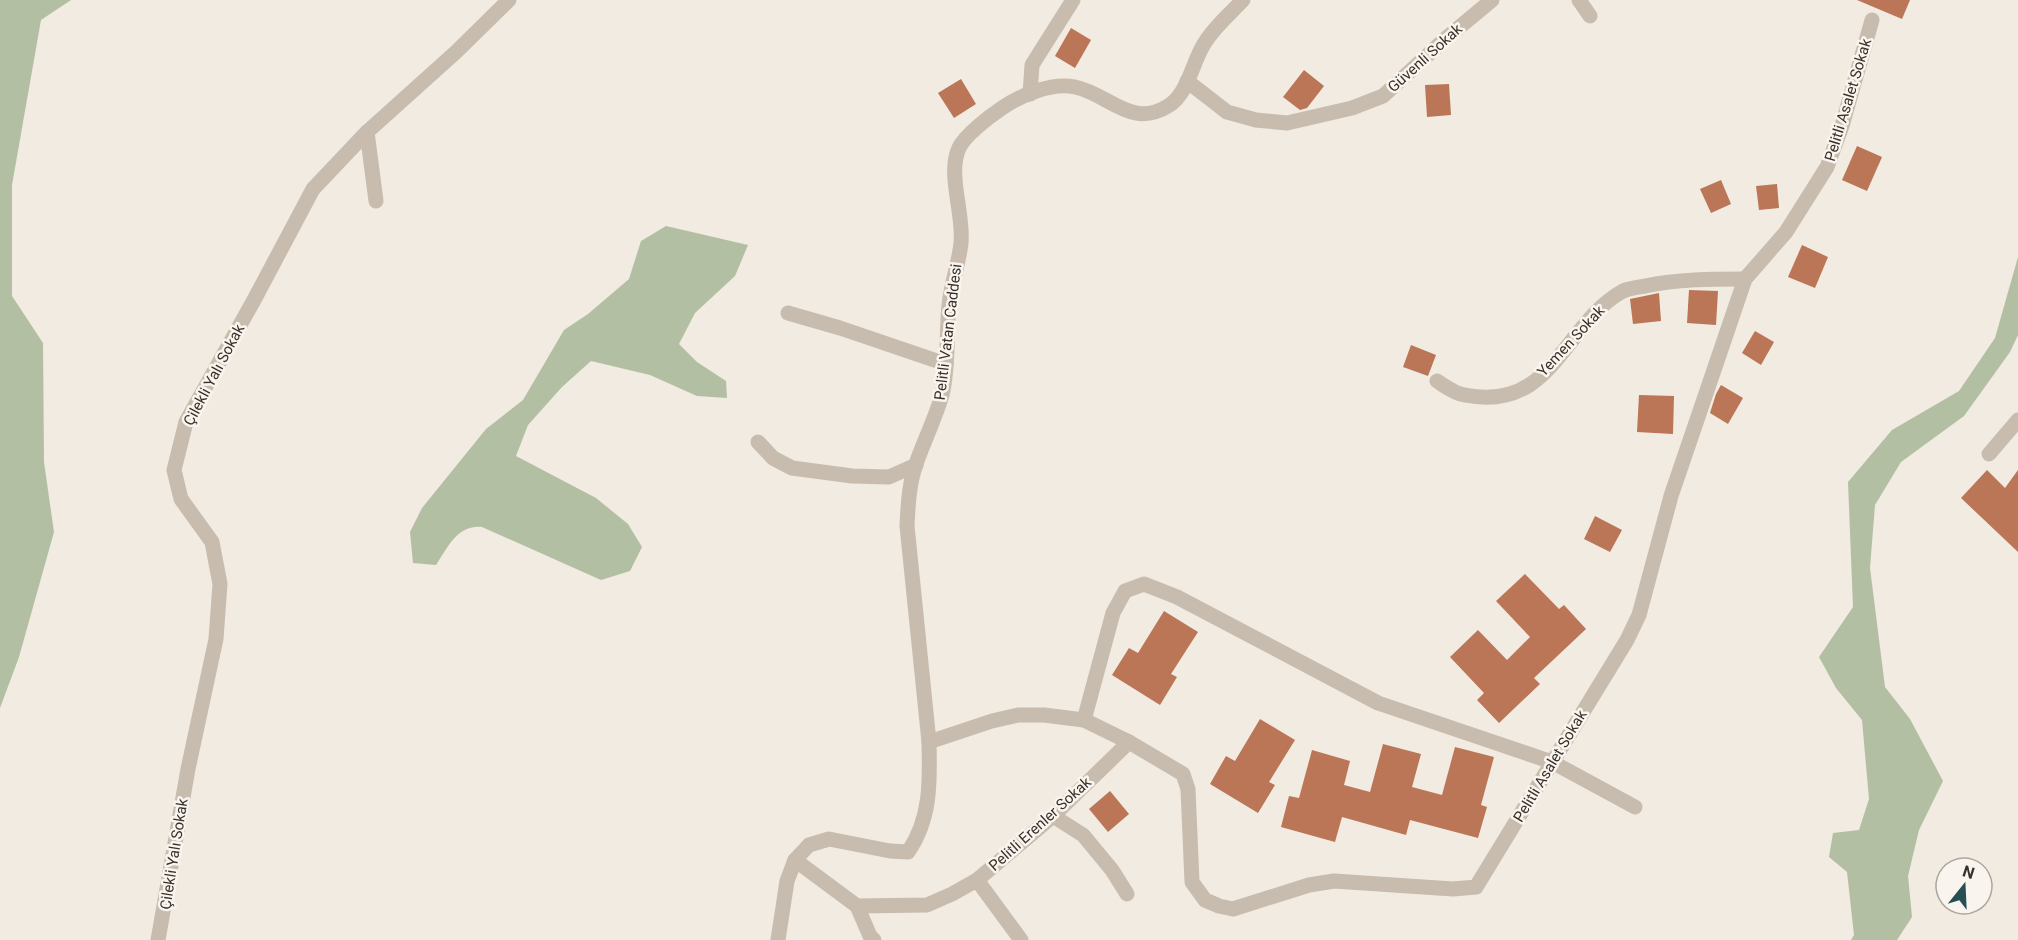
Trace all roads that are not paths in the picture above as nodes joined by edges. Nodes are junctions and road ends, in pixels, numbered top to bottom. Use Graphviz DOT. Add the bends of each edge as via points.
graph roads {
  1 [pos="509,0"];
  2 [pos="1073,0"];
  3 [pos="1243,0"];
  4 [pos="1492,0"];
  5 [pos="1579,0"];
  6 [pos="1590,16"];
  7 [pos="1872,20"];
  8 [pos="1187,81"];
  9 [pos="1030,94"];
  10 [pos="367,132"];
  11 [pos="376,201"];
  12 [pos="1745,279"];
  13 [pos="788,313"];
  14 [pos="946,364"];
  15 [pos="1437,381"];
  16 [pos="2018,420"];
  17 [pos="758,442"];
  18 [pos="1989,454"];
  19 [pos="916,465"];
  20 [pos="1084,720"];
  21 [pos="928,742"];
  22 [pos="1129,742"];
  23 [pos="1552,762"];
  24 [pos="1635,807"];
  25 [pos="1053,816"];
  26 [pos="795,860"];
  27 [pos="977,880"];
  28 [pos="1127,894"];
  29 [pos="857,906"];
  30 [pos="158,940"];
  31 [pos="778,940"];
  32 [pos="874,940"];
  33 [pos="1021,940"];
  1 -- 10 [label="street, Çilekli Yalı Sokak"];
  2 -- 9 [label="street" via="1032,66"];
  3 -- 8 [label="street, Pelitli Vatan Caddesi" via="1205,42"];
  4 -- 8 [label="street, Güvenli Sokak" via="1383,96 1352,108 1287,123 1256,120 1227,112"];
  5 -- 6 [label="street"];
  7 -- 12 [label="street, Pelitli Asalet Sokak" via="1827,167 1786,232"];
  8 -- 9 [label="street, Pelitli Vatan Caddesi" via="1169,106 1134,114 1074,87 1052,87"];
  9 -- 14 [label="street, Pelitli Vatan Caddesi" via="1003,108 958,149 955,168 961,244 952,281"];
  10 -- 11 [label="street"];
  10 -- 30 [label="street, Çilekli Yalı Sokak" via="313,189 186,422 174,470 181,500 212,542 220,584 216,639"];
  12 -- 15 [label="street, Yemen Sokak" via="1667,282 1625,290 1591,318 1546,372 1523,389 1499,397 1463,395"];
  12 -- 23 [label="street, Pelitli Asalet Sokak" via="1671,496 1639,615"];
  13 -- 14 [label="street"];
  14 -- 19 [label="street, Pelitli Vatan Caddesi" via="938,409"];
  16 -- 18 [label="street"];
  17 -- 19 [label="street" via="773,458 792,468 889,477"];
  19 -- 21 [label="street, Pelitli Vatan Caddesi" via="907,526"];
  20 -- 21 [label="street, Pelitli Asalet Sokak" via="1018,715"];
  20 -- 22 [label="street, Pelitli Asalet Sokak"];
  20 -- 23 [label="street" via="1113,613 1125,591 1144,584 1177,597 1378,703"];
  21 -- 26 [label="street, Pelitli Vatan Caddesi" via="926,814 908,852 829,839 809,845"];
  22 -- 23 [label="street, Pelitli Asalet Sokak" via="1183,774 1188,789 1192,882 1205,900 1233,909 1334,881 1476,887"];
  22 -- 25 [label="street, Pelitli Erenler Sokak"];
  23 -- 24 [label="street"];
  25 -- 27 [label="street, Pelitli Erenler Sokak"];
  25 -- 28 [label="street" via="1083,835"];
  26 -- 29 [label="street"];
  26 -- 31 [label="street" via="787,881"];
  27 -- 29 [label="street" via="927,905"];
  27 -- 33 [label="street, Pelitli Erenler Sokak"];
  29 -- 32 [label="street"];
}
